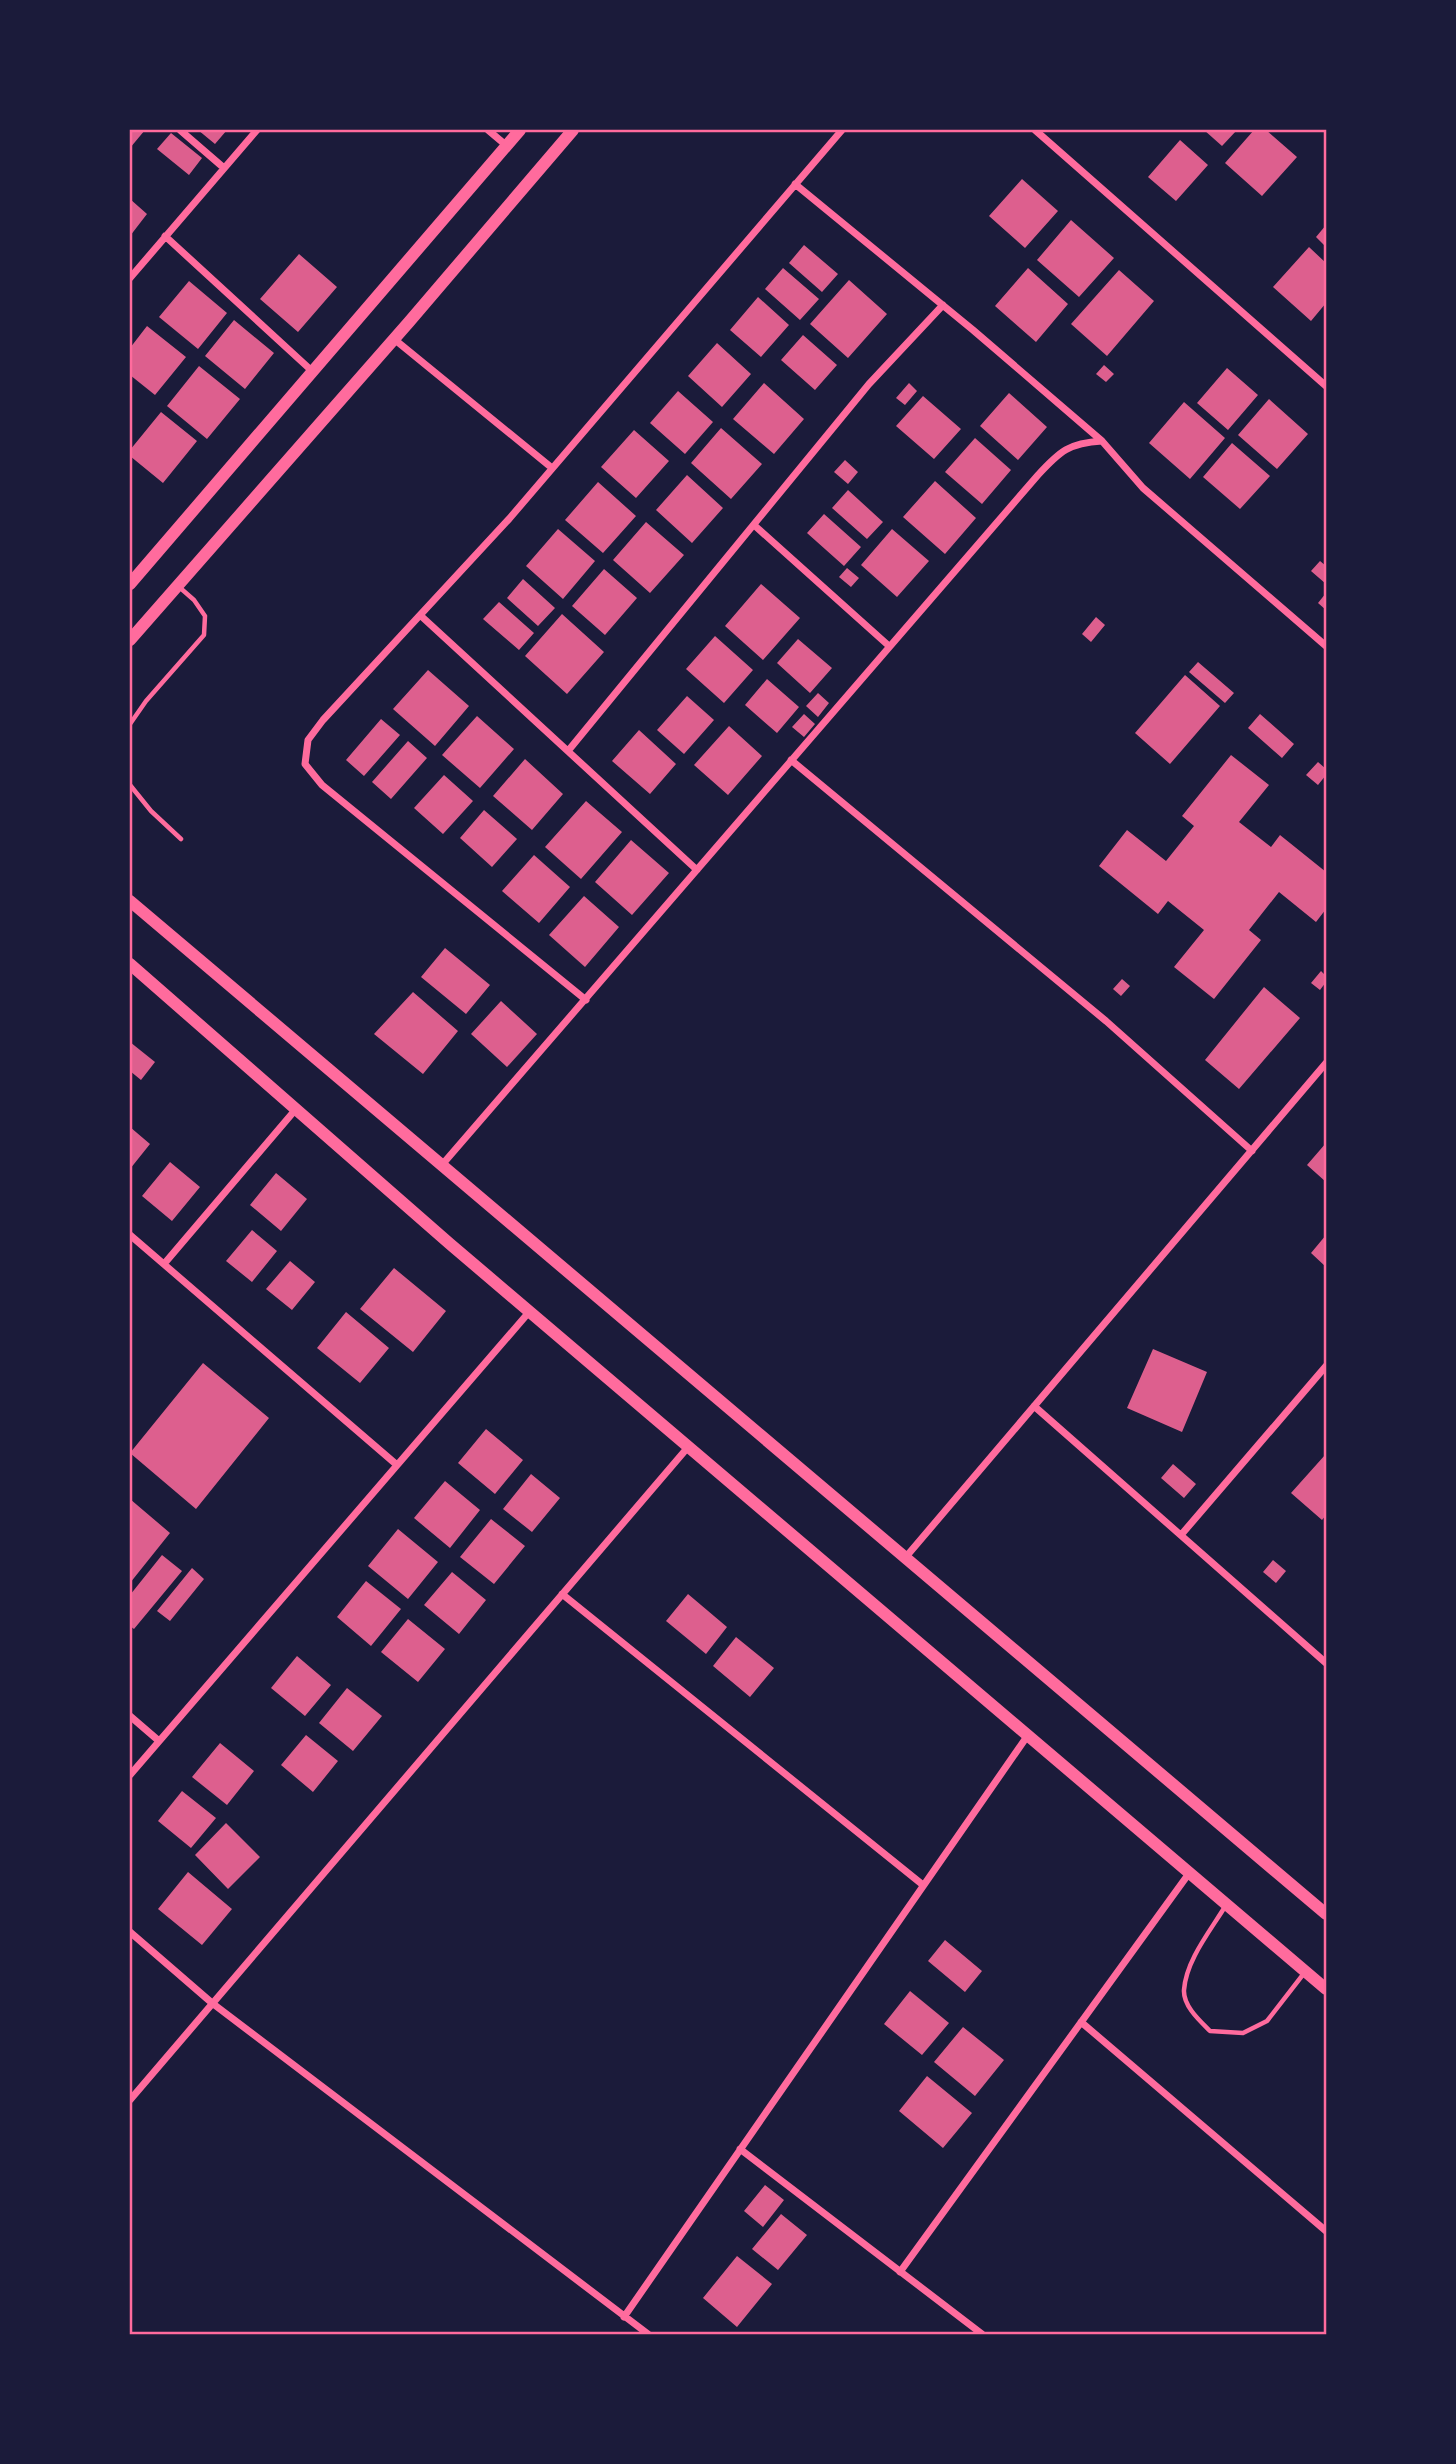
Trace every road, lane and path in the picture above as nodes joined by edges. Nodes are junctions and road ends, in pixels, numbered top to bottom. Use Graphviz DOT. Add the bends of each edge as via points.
graph roads {
  1 [pos="180,130"];
  2 [pos="257,130"];
  3 [pos="488,130"];
  4 [pos="520,130"];
  5 [pos="573,130"];
  6 [pos="842,130"];
  7 [pos="1035,130"];
  8 [pos="506,146"];
  9 [pos="224,168"];
  10 [pos="795,184"];
  11 [pos="165,236"];
  12 [pos="130,278"];
  13 [pos="943,305"];
  14 [pos="394,339"];
  15 [pos="312,371"];
  16 [pos="1326,386"];
  17 [pos="1102,441"];
  18 [pos="552,468"];
  19 [pos="754,525"];
  20 [pos="130,584"];
  21 [pos="178,585"];
  22 [pos="420,615"];
  23 [pos="130,640"];
  24 [pos="889,646"];
  25 [pos="1326,646"];
  26 [pos="130,724"];
  27 [pos="568,751"];
  28 [pos="791,760"];
  29 [pos="130,785"];
  30 [pos="181,839"];
  31 [pos="697,870"];
  32 [pos="130,901"];
  33 [pos="130,964"];
  34 [pos="586,1000"];
  35 [pos="1326,1063"];
  36 [pos="296,1109"];
  37 [pos="1252,1151"];
  38 [pos="441,1166"];
  39 [pos="130,1235"];
  40 [pos="164,1264"];
  41 [pos="530,1311"];
  42 [pos="1326,1366"];
  43 [pos="1034,1406"];
  44 [pos="689,1446"];
  45 [pos="397,1465"];
  46 [pos="1181,1535"];
  47 [pos="905,1558"];
  48 [pos="562,1594"];
  49 [pos="1326,1663"];
  50 [pos="130,1716"];
  51 [pos="1028,1735"];
  52 [pos="159,1741"];
  53 [pos="130,1774"];
  54 [pos="1190,1872"];
  55 [pos="923,1885"];
  56 [pos="1227,1904"];
  57 [pos="1326,1914"];
  58 [pos="130,1932"];
  59 [pos="1306,1971"];
  60 [pos="1326,1989"];
  61 [pos="212,2003"];
  62 [pos="1081,2022"];
  63 [pos="130,2100"];
  64 [pos="740,2149"];
  65 [pos="1326,2231"];
  66 [pos="900,2272"];
  67 [pos="624,2316"];
  68 [pos="648,2334"];
  69 [pos="982,2334"];
  1 -- 9 [label="street"];
  2 -- 9 [label="street"];
  3 -- 8 [label="street"];
  4 -- 8 [label="main road"];
  5 -- 14 [label="main road"];
  6 -- 10 [label="street"];
  7 -- 16 [label="street"];
  8 -- 15 [label="main road"];
  9 -- 11 [label="street"];
  10 -- 13 [label="street"];
  10 -- 18 [label="street"];
  11 -- 12 [label="street"];
  11 -- 15 [label="street"];
  13 -- 17 [label="street"];
  13 -- 19 [label="street" via="869,384"];
  14 -- 18 [label="street"];
  14 -- 21 [label="main road"];
  15 -- 20 [label="main road"];
  17 -- 24 [label="street" via="1083,442 1058,453"];
  17 -- 25 [label="street" via="1143,488"];
  18 -- 22 [label="street"];
  19 -- 24 [label="street"];
  19 -- 27 [label="street"];
  21 -- 23 [label="main road"];
  21 -- 26 [label="lane" via="205,616 204,635"];
  22 -- 27 [label="street"];
  22 -- 34 [label="street" via="323,720 309,740 305,764 323,785"];
  24 -- 28 [label="street"];
  27 -- 31 [label="street"];
  28 -- 31 [label="street"];
  28 -- 37 [label="street" via="1106,1021"];
  29 -- 30 [label="lane"];
  31 -- 34 [label="street"];
  32 -- 38 [label="main road"];
  33 -- 36 [label="main road"];
  34 -- 38 [label="street"];
  35 -- 37 [label="street"];
  36 -- 40 [label="street"];
  36 -- 41 [label="main road"];
  37 -- 43 [label="street"];
  38 -- 47 [label="main road"];
  39 -- 40 [label="street"];
  40 -- 45 [label="street"];
  41 -- 44 [label="main road"];
  41 -- 45 [label="street"];
  42 -- 46 [label="street"];
  43 -- 46 [label="street"];
  43 -- 47 [label="street"];
  44 -- 48 [label="street"];
  44 -- 51 [label="main road"];
  45 -- 52 [label="street"];
  46 -- 49 [label="street"];
  47 -- 57 [label="main road"];
  48 -- 55 [label="street"];
  48 -- 61 [label="street"];
  50 -- 52 [label="street"];
  51 -- 54 [label="main road"];
  51 -- 55 [label="street"];
  52 -- 53 [label="street"];
  54 -- 56 [label="main road"];
  54 -- 62 [label="street"];
  55 -- 64 [label="street"];
  56 -- 59 [label="main road"];
  56 -- 59 [label="lane" via="1193,1959 1183,1992 1193,2015 1210,2031 1244,2033 1267,2021"];
  58 -- 61 [label="street"];
  59 -- 60 [label="main road"];
  61 -- 63 [label="street"];
  61 -- 67 [label="street"];
  62 -- 65 [label="street"];
  62 -- 66 [label="street"];
  64 -- 66 [label="street"];
  64 -- 67 [label="street"];
  66 -- 69 [label="street"];
  67 -- 68 [label="street"];
}
